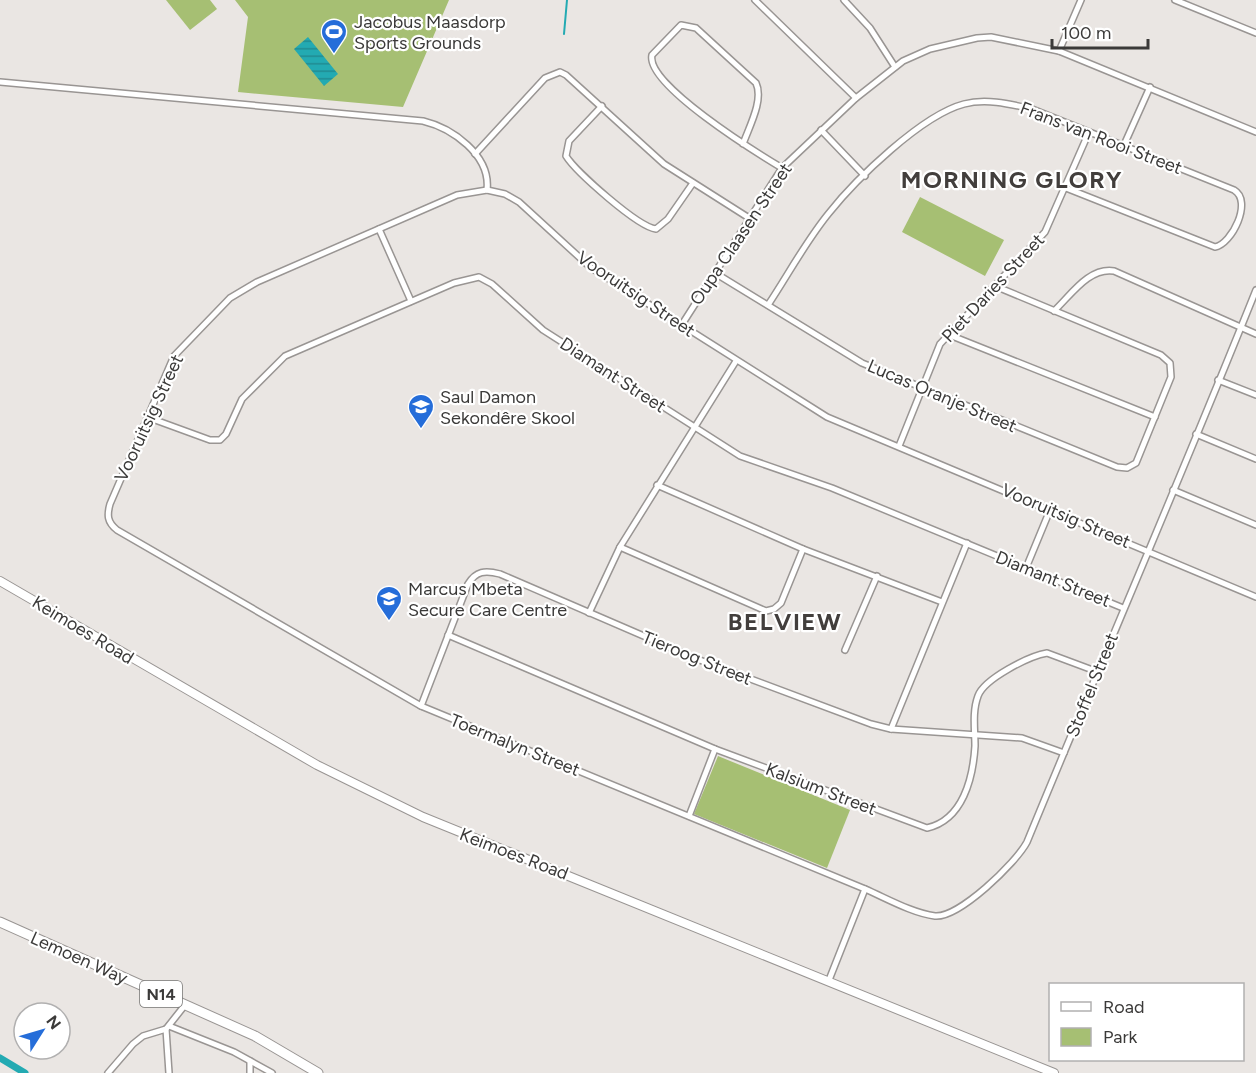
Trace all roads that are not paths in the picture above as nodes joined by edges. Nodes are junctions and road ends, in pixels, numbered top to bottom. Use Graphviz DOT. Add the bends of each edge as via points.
graph roads {
  1 [pos="755,0"];
  2 [pos="844,0"];
  3 [pos="1081,0"];
  4 [pos="1175,0"];
  5 [pos="1256,33"];
  6 [pos="1059,51"];
  7 [pos="895,67"];
  8 [pos="0,82"];
  9 [pos="1150,87"];
  10 [pos="856,98"];
  11 [pos="602,106"];
  12 [pos="821,129"];
  13 [pos="1089,132"];
  14 [pos="1256,132"];
  15 [pos="743,144"];
  16 [pos="1124,145"];
  17 [pos="475,154"];
  18 [pos="782,168"];
  19 [pos="865,176"];
  20 [pos="693,183"];
  21 [pos="1066,188"];
  22 [pos="487,190"];
  23 [pos="749,218"];
  24 [pos="379,229"];
  25 [pos="715,273"];
  26 [pos="995,286"];
  27 [pos="1256,290"];
  28 [pos="411,301"];
  29 [pos="768,305"];
  30 [pos="1054,311"];
  31 [pos="681,326"];
  32 [pos="1241,328"];
  33 [pos="947,334"];
  34 [pos="1256,334"];
  35 [pos="736,361"];
  36 [pos="1218,380"];
  37 [pos="920,389"];
  38 [pos="1256,395"];
  39 [pos="147,417"];
  40 [pos="1155,417"];
  41 [pos="694,427"];
  42 [pos="1196,434"];
  43 [pos="899,446"];
  44 [pos="1256,459"];
  45 [pos="657,485"];
  46 [pos="1173,490"];
  47 [pos="1050,510"];
  48 [pos="111,525"];
  49 [pos="1256,525"];
  50 [pos="967,543"];
  51 [pos="620,546"];
  52 [pos="803,549"];
  53 [pos="1147,550"];
  54 [pos="1026,568"];
  55 [pos="877,576"];
  56 [pos="0,581"];
  57 [pos="1256,597"];
  58 [pos="942,602"];
  59 [pos="1123,608"];
  60 [pos="589,613"];
  61 [pos="448,635"];
  62 [pos="845,650"];
  63 [pos="1098,672"];
  64 [pos="421,706"];
  65 [pos="891,729"];
  66 [pos="975,735"];
  67 [pos="715,749"];
  68 [pos="1064,753"];
  69 [pos="689,816"];
  70 [pos="865,889"];
  71 [pos="943,915"];
  72 [pos="0,922"];
  73 [pos="829,980"];
  74 [pos="185,1005"];
  75 [pos="168,1028"];
  76 [pos="250,1061"];
  77 [pos="262,1071"];
  78 [pos="108,1073"];
  79 [pos="169,1073"];
  80 [pos="250,1073"];
  81 [pos="272,1073"];
  82 [pos="318,1073"];
  83 [pos="1054,1073"];
  1 -- 10 [label="street"];
  2 -- 7 [label="street" via="870,28"];
  3 -- 6 [label="street"];
  4 -- 5 [label="street"];
  6 -- 7 [label="street, Oupa Claasen Street" via="977,38 930,49"];
  6 -- 9 [label="street, Oupa Claasen Street"];
  7 -- 10 [label="street, Oupa Claasen Street"];
  8 -- 17 [label="street" via="423,122 452,131"];
  9 -- 14 [label="street, Oupa Claasen Street"];
  9 -- 16 [label="street"];
  10 -- 12 [label="street, Oupa Claasen Street"];
  11 -- 17 [label="street" via="566,75 554,72"];
  11 -- 20 [label="street" via="664,164"];
  11 -- 20 [label="street" via="569,141 566,156 625,212 647,227 656,228 668,219"];
  12 -- 18 [label="street, Oupa Claasen Street"];
  12 -- 19 [label="street"];
  13 -- 16 [label="street, Frans van Rooi Street"];
  13 -- 19 [label="street, Frans van Rooi Street" via="1015,105 965,104 929,120"];
  13 -- 21 [label="street, Piet Daries Street"];
  15 -- 15 [label="street" via="704,117 654,69 652,55 681,25 696,28 756,83 759,91"];
  15 -- 18 [label="street"];
  16 -- 21 [label="street, Frans van Rooi Street" via="1241,196 1242,207 1230,238 1215,247"];
  17 -- 22 [label="street" via="486,174"];
  18 -- 23 [label="street, Oupa Claasen Street"];
  19 -- 29 [label="street, Frans van Rooi Street" via="830,212"];
  20 -- 23 [label="street"];
  21 -- 26 [label="street, Piet Daries Street" via="1045,232"];
  22 -- 24 [label="street, Vooruitsig Street" via="457,195"];
  22 -- 31 [label="street, Vooruitsig Street" via="519,202 583,261"];
  23 -- 25 [label="street, Oupa Claasen Street"];
  24 -- 28 [label="street"];
  24 -- 39 [label="street, Vooruitsig Street" via="257,282 230,298 174,356"];
  25 -- 29 [label="street, Lucas Oranje Street"];
  25 -- 31 [label="street, Oupa Claasen Street"];
  26 -- 30 [label="street, Lucas Oranje Street"];
  26 -- 33 [label="street, Piet Daries Street"];
  27 -- 32 [label="street, Stoffel Street"];
  28 -- 39 [label="street, Diamant Street" via="285,356 242,399 226,434 218,441"];
  28 -- 41 [label="street, Diamant Street" via="465,278 485,279 543,330"];
  29 -- 37 [label="street, Lucas Oranje Street" via="853,358"];
  30 -- 32 [label="street" via="1089,277 1105,269"];
  30 -- 40 [label="street, Lucas Oranje Street" via="1166,358 1172,372"];
  31 -- 35 [label="street, Vooruitsig Street"];
  32 -- 34 [label="street"];
  32 -- 36 [label="street, Stoffel Street"];
  33 -- 37 [label="street, Piet Daries Street"];
  33 -- 40 [label="street"];
  35 -- 41 [label="street"];
  35 -- 43 [label="street, Vooruitsig Street" via="827,417"];
  36 -- 38 [label="street"];
  36 -- 42 [label="street, Stoffel Street"];
  37 -- 40 [label="street, Lucas Oranje Street" via="1121,468 1136,463"];
  37 -- 43 [label="street, Piet Daries Street"];
  39 -- 48 [label="street, Vooruitsig Street" via="110,504"];
  41 -- 45 [label="street"];
  41 -- 50 [label="street, Diamant Street" via="751,461 824,485"];
  42 -- 44 [label="street"];
  42 -- 46 [label="street, Stoffel Street"];
  43 -- 47 [label="street, Vooruitsig Street"];
  45 -- 51 [label="street"];
  45 -- 52 [label="street"];
  46 -- 49 [label="street"];
  46 -- 53 [label="street, Stoffel Street"];
  47 -- 53 [label="street, Vooruitsig Street"];
  47 -- 54 [label="street"];
  48 -- 64 [label="street, Toermalyn Street"];
  50 -- 54 [label="street, Diamant Street"];
  50 -- 58 [label="street"];
  51 -- 52 [label="street" via="766,611 781,603"];
  51 -- 60 [label="street"];
  52 -- 55 [label="street"];
  53 -- 57 [label="street, Vooruitsig Street"];
  53 -- 59 [label="street, Stoffel Street"];
  54 -- 59 [label="street, Diamant Street"];
  55 -- 58 [label="street"];
  55 -- 62 [label="street"];
  56 -- 73 [label="street, Keimoes Road" via="236,720 365,790 477,840"];
  58 -- 65 [label="street"];
  59 -- 63 [label="street, Stoffel Street"];
  60 -- 61 [label="street, Tieroog Street" via="500,574 483,571 471,580"];
  60 -- 65 [label="street, Tieroog Street" via="735,674"];
  61 -- 64 [label="street, Tieroog Street"];
  61 -- 67 [label="street, Kalsium Street"];
  63 -- 66 [label="street, Kalsium Street" via="1050,653 1038,655 990,682 979,694"];
  63 -- 68 [label="street, Stoffel Street"];
  64 -- 69 [label="street, Toermalyn Street"];
  65 -- 66 [label="street, Tieroog Street"];
  66 -- 67 [label="street, Kalsium Street" via="966,791 951,814 927,828"];
  66 -- 68 [label="street, Tieroog Street" via="1022,738"];
  67 -- 69 [label="street"];
  68 -- 71 [label="street, Stoffel Street" via="1022,853 958,909"];
  69 -- 70 [label="street, Toermalyn Street"];
  70 -- 71 [label="street, Toermalyn Street" via="928,914"];
  70 -- 73 [label="street"];
  72 -- 74 [label="highway, Lemoen Way / N14"];
  73 -- 83 [label="street, Keimoes Road"];
  74 -- 75 [label="street"];
  74 -- 82 [label="highway, Lemoen Way / N14" via="255,1036"];
  75 -- 76 [label="street" via="226,1048"];
  75 -- 78 [label="street" via="138,1040"];
  75 -- 79 [label="street"];
  76 -- 77 [label="street"];
  76 -- 80 [label="street"];
  77 -- 81 [label="street"];
}
